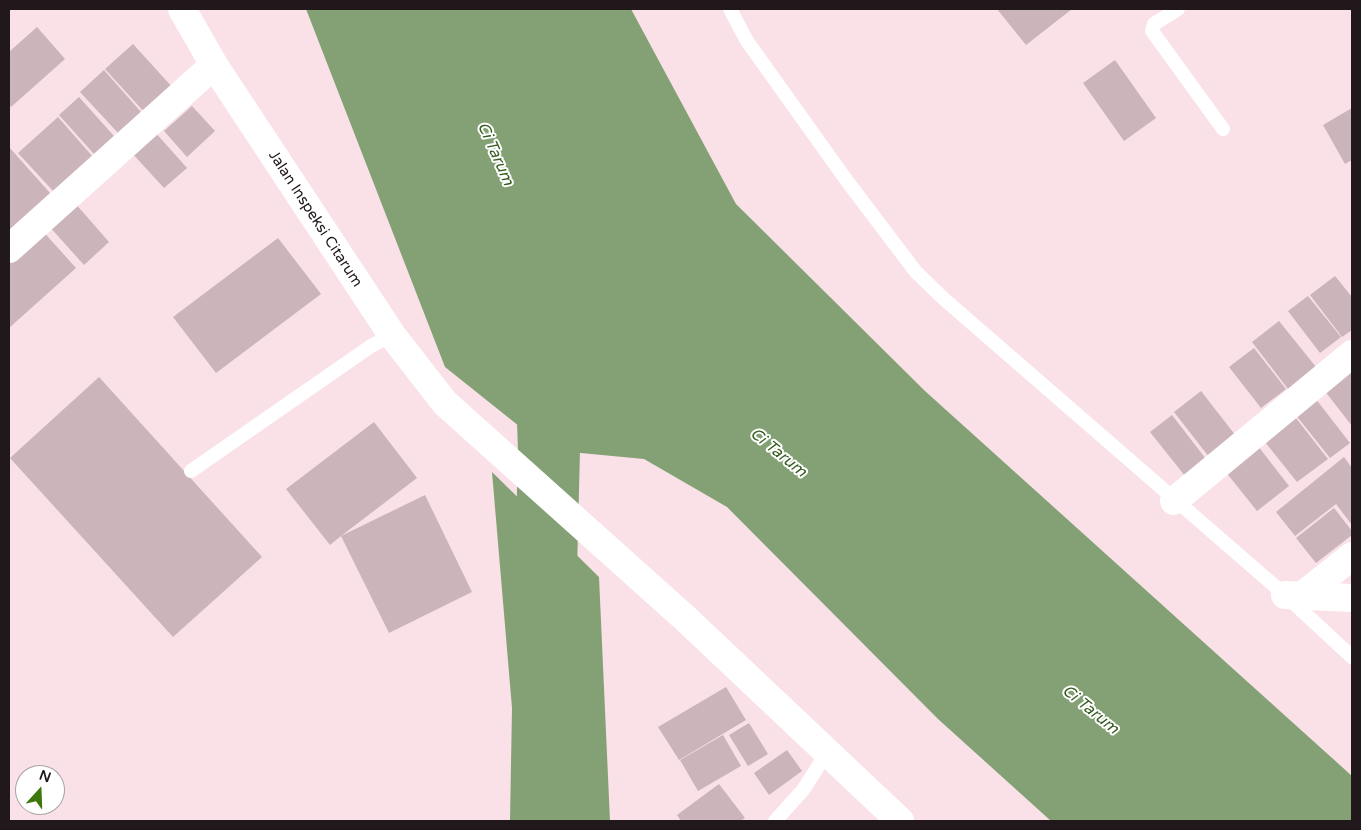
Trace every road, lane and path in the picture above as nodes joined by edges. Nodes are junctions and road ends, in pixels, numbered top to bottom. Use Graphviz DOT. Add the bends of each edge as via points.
graph roads {
  1 [pos="182,9"];
  2 [pos="730,9"];
  3 [pos="1178,9"];
  4 [pos="214,65"];
  5 [pos="1223,129"];
  6 [pos="9,249"];
  7 [pos="392,335"];
  8 [pos="1352,354"];
  9 [pos="192,471"];
  10 [pos="1174,500"];
  11 [pos="1352,556"];
  12 [pos="1294,595"];
  13 [pos="1352,598"];
  14 [pos="1352,657"];
  15 [pos="828,751"];
  16 [pos="775,821"];
  17 [pos="900,821"];
  1 -- 4 [label="street, Jalan Inspeksi Citarum"];
  2 -- 10 [label="lane" via="747,41 916,272"];
  3 -- 5 [label="lane" via="1154,24 1152,31"];
  4 -- 6 [label="street"];
  4 -- 7 [label="street, Jalan Inspeksi Citarum"];
  7 -- 9 [label="lane" via="371,346"];
  7 -- 15 [label="street, Jalan Inspeksi Citarum" via="461,420 686,619"];
  8 -- 10 [label="street"];
  10 -- 12 [label="lane"];
  11 -- 12 [label="street"];
  12 -- 13 [label="street"];
  12 -- 14 [label="lane"];
  15 -- 16 [label="lane" via="803,790"];
  15 -- 17 [label="street, Jalan Inspeksi Citarum"];
}
